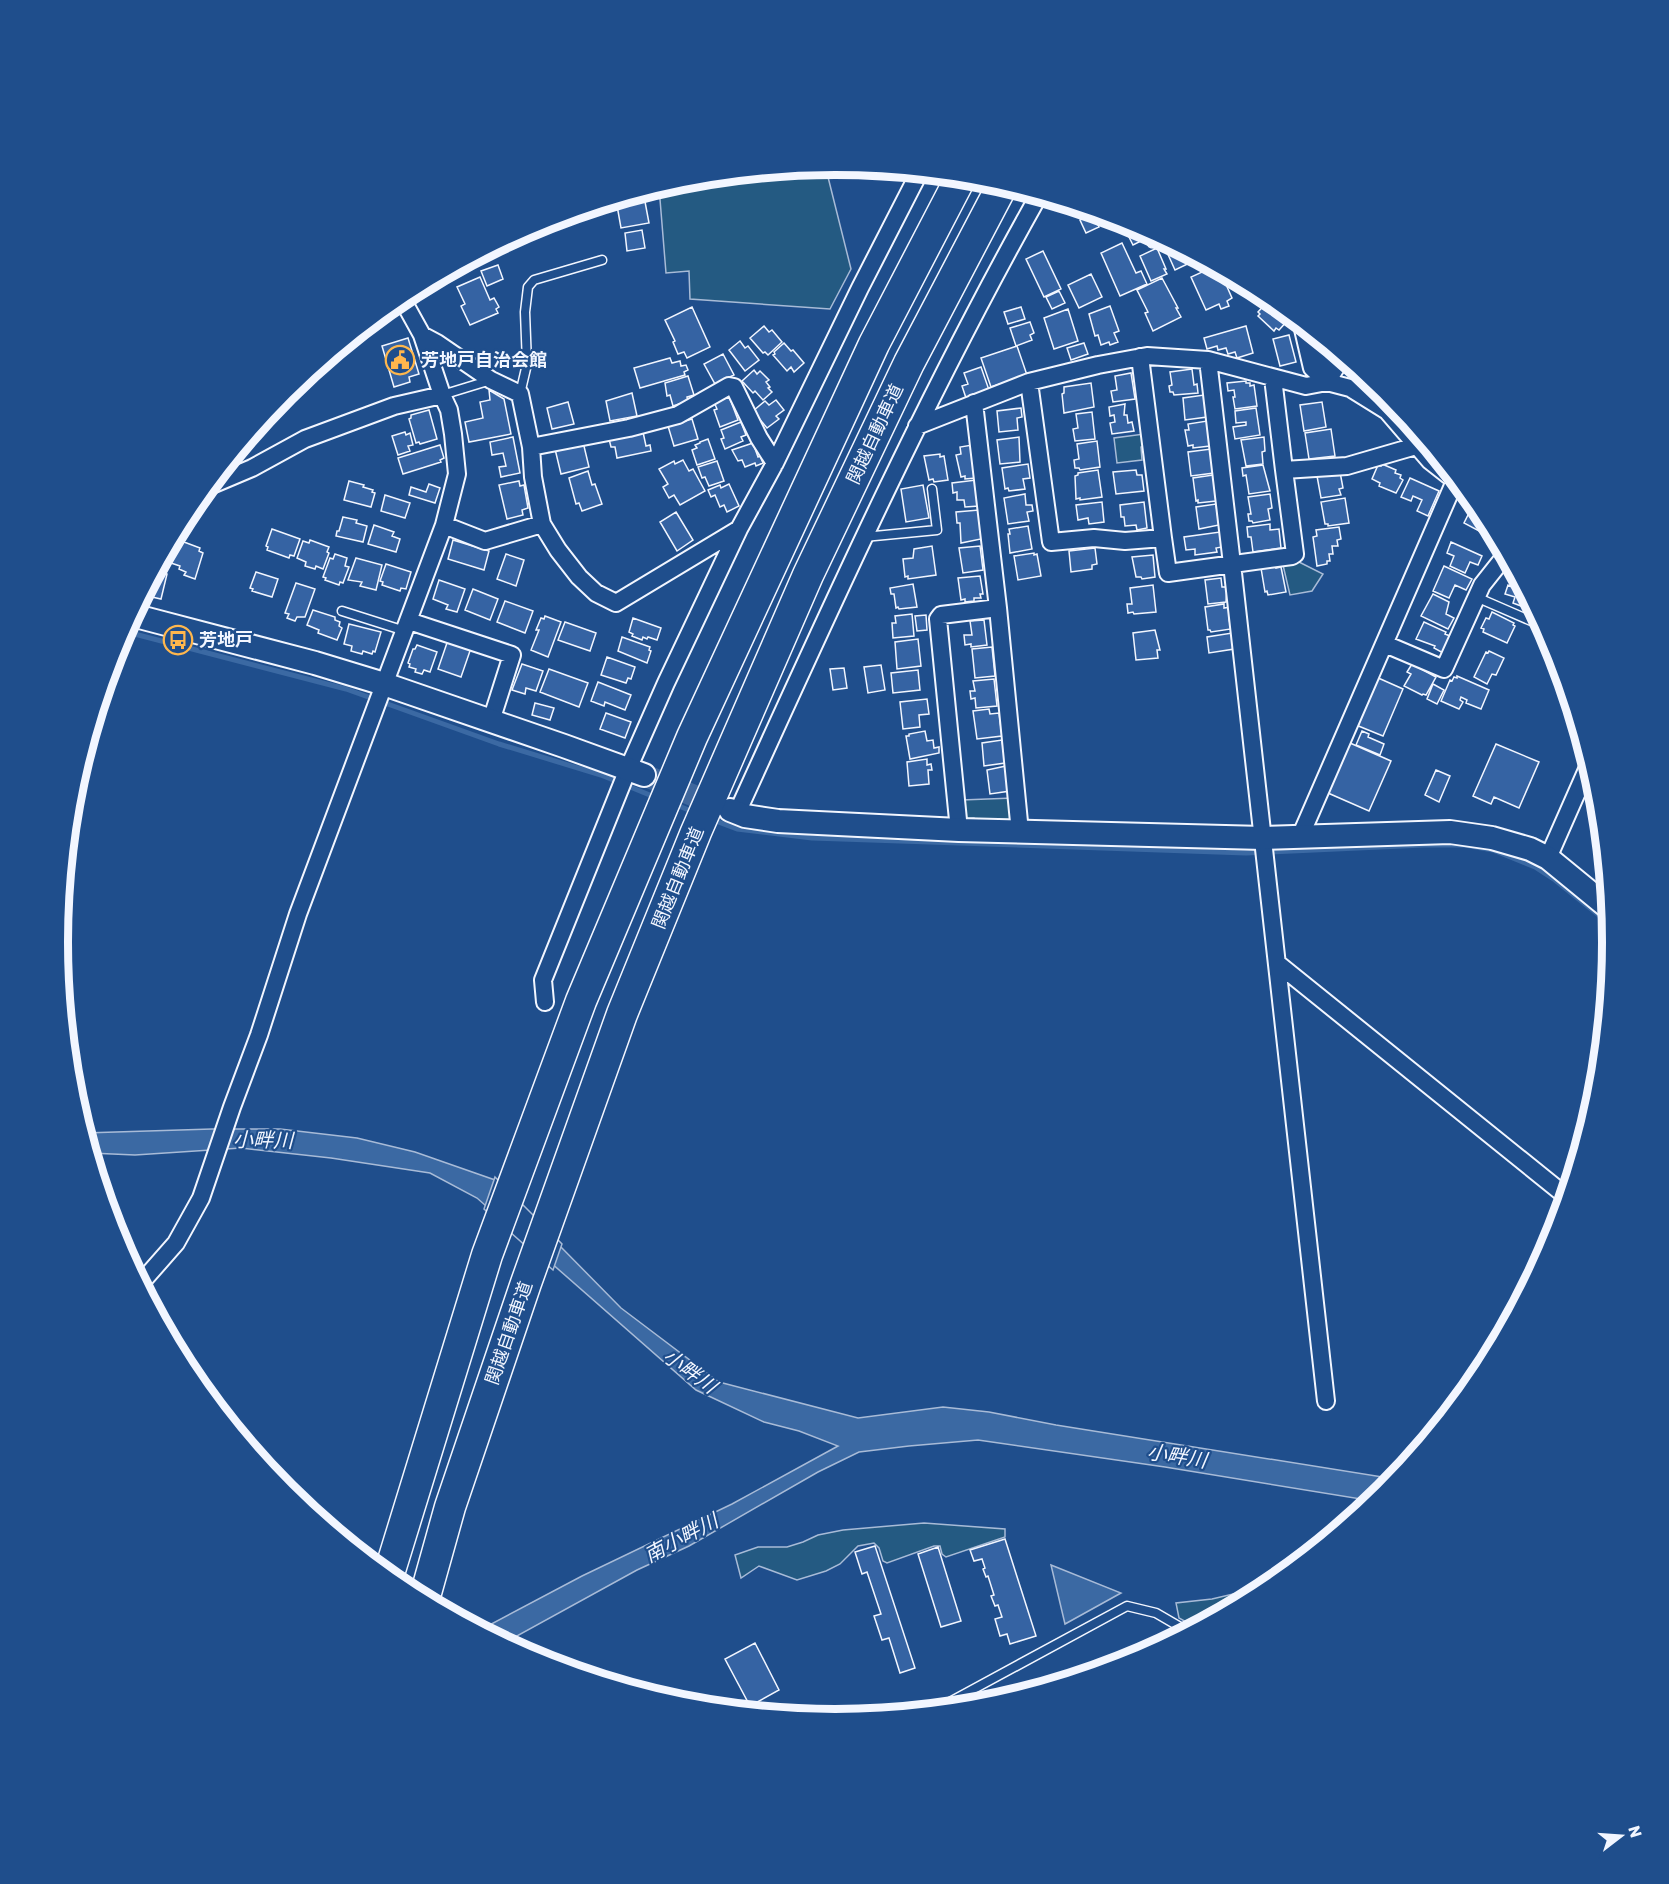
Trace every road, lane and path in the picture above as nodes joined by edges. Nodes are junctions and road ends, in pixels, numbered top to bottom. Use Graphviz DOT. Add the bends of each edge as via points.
graph roads {
  1 [pos="915,180"];
  2 [pos="957,186"];
  3 [pos="998,193"];
  4 [pos="1035,202"];
  5 [pos="602,260"];
  6 [pos="406,306"];
  7 [pos="422,335"];
  8 [pos="1305,336"];
  9 [pos="1323,351"];
  10 [pos="1140,357"];
  11 [pos="1208,360"];
  12 [pos="1338,363"];
  13 [pos="1273,378"];
  14 [pos="491,380"];
  15 [pos="1029,382"];
  16 [pos="1327,382"];
  17 [pos="520,394"];
  18 [pos="442,395"];
  19 [pos="974,403"];
  20 [pos="1380,403"];
  21 [pos="917,426"];
  22 [pos="1404,429"];
  23 [pos="1416,446"];
  24 [pos="531,447"];
  25 [pos="775,463"];
  26 [pos="1434,464"];
  27 [pos="1284,470"];
  28 [pos="222,481"];
  29 [pos="932,489"];
  30 [pos="1454,490"];
  31 [pos="542,524"];
  32 [pos="444,525"];
  33 [pos="739,529"];
  34 [pos="864,537"];
  35 [pos="1163,538"];
  36 [pos="1501,561"];
  37 [pos="1233,564"];
  38 [pos="1476,597"];
  39 [pos="998,608"];
  40 [pos="342,611"];
  41 [pos="140,617"];
  42 [pos="1530,620"];
  43 [pos="407,626"];
  44 [pos="1385,644"];
  45 [pos="383,687"];
  46 [pos="491,721"];
  47 [pos="636,772"];
  48 [pos="1584,779"];
  49 [pos="734,812"];
  50 [pos="959,830"];
  51 [pos="1020,832"];
  52 [pos="1300,837"];
  53 [pos="1263,838"];
  54 [pos="1548,858"];
  55 [pos="1600,901"];
  56 [pos="1277,963"];
  57 [pos="545,1002"];
  58 [pos="1560,1191"];
  59 [pos="145,1278"];
  60 [pos="1326,1401"];
  61 [pos="391,1567"];
  62 [pos="426,1591"];
  63 [pos="1180,1627"];
  64 [pos="956,1699"];
  1 -- 25 [label="street"];
  2 -- 61 [label="highway" via="874,344 692,737 581,1001 487,1255"];
  3 -- 62 [label="highway, 関越自動車道" via="909,363 808,575 696,832 622,1014 526,1283 450,1507"];
  4 -- 21 [label="street"];
  5 -- 17 [label="lane" via="534,280 528,287 527,364"];
  6 -- 7 [label="street"];
  7 -- 14 [label="street"];
  7 -- 18 [label="street"];
  8 -- 16 [label="street" via="1312,368"];
  9 -- 16 [label="street"];
  10 -- 11 [label="street"];
  10 -- 15 [label="street"];
  10 -- 35 [label="street"];
  11 -- 13 [label="street"];
  11 -- 37 [label="street"];
  12 -- 16 [label="street"];
  13 -- 16 [label="street" via="1306,386"];
  13 -- 27 [label="street"];
  14 -- 17 [label="street"];
  14 -- 18 [label="lane"];
  15 -- 19 [label="street"];
  15 -- 35 [label="street" via="1051,542"];
  16 -- 20 [label="street"];
  17 -- 24 [label="street"];
  18 -- 28 [label="street" via="394,406 305,439"];
  18 -- 32 [label="street" via="449,410 457,474"];
  19 -- 21 [label="street"];
  19 -- 39 [label="street"];
  21 -- 34 [label="street"];
  22 -- 23 [label="street"];
  23 -- 26 [label="street"];
  23 -- 27 [label="street" via="1347,466"];
  24 -- 25 [label="street" via="678,415 729,386 734,387"];
  24 -- 31 [label="street"];
  25 -- 33 [label="street"];
  27 -- 37 [label="street" via="1295,554"];
  29 -- 34 [label="lane" via="937,530"];
  30 -- 44 [label="street"];
  31 -- 32 [label="street" via="485,541"];
  31 -- 33 [label="street" via="579,577 596,593 616,603"];
  32 -- 43 [label="street"];
  33 -- 47 [label="street"];
  34 -- 49 [label="street"];
  35 -- 37 [label="street" via="1168,573"];
  36 -- 38 [label="street"];
  37 -- 53 [label="street"];
  38 -- 42 [label="lane"];
  38 -- 44 [label="street" via="1444,669"];
  39 -- 50 [label="street" via="941,615 938,619"];
  39 -- 51 [label="street"];
  40 -- 43 [label="lane"];
  41 -- 45 [label="street" via="315,663"];
  43 -- 45 [label="street"];
  43 -- 46 [label="street" via="512,655"];
  44 -- 52 [label="street"];
  45 -- 46 [label="street"];
  45 -- 59 [label="street" via="298,914 201,1198 176,1243"];
  46 -- 47 [label="street"];
  47 -- 57 [label="street" via="543,980"];
  48 -- 54 [label="street"];
  49 -- 50 [label="street" via="778,821"];
  50 -- 51 [label="street"];
  51 -- 53 [label="street"];
  52 -- 53 [label="street"];
  52 -- 54 [label="street" via="1450,832 1492,838"];
  53 -- 56 [label="street"];
  54 -- 55 [label="street"];
  56 -- 58 [label="street"];
  56 -- 60 [label="street"];
  63 -- 64 [label="lane" via="1156,1613 1127,1606"];
}
